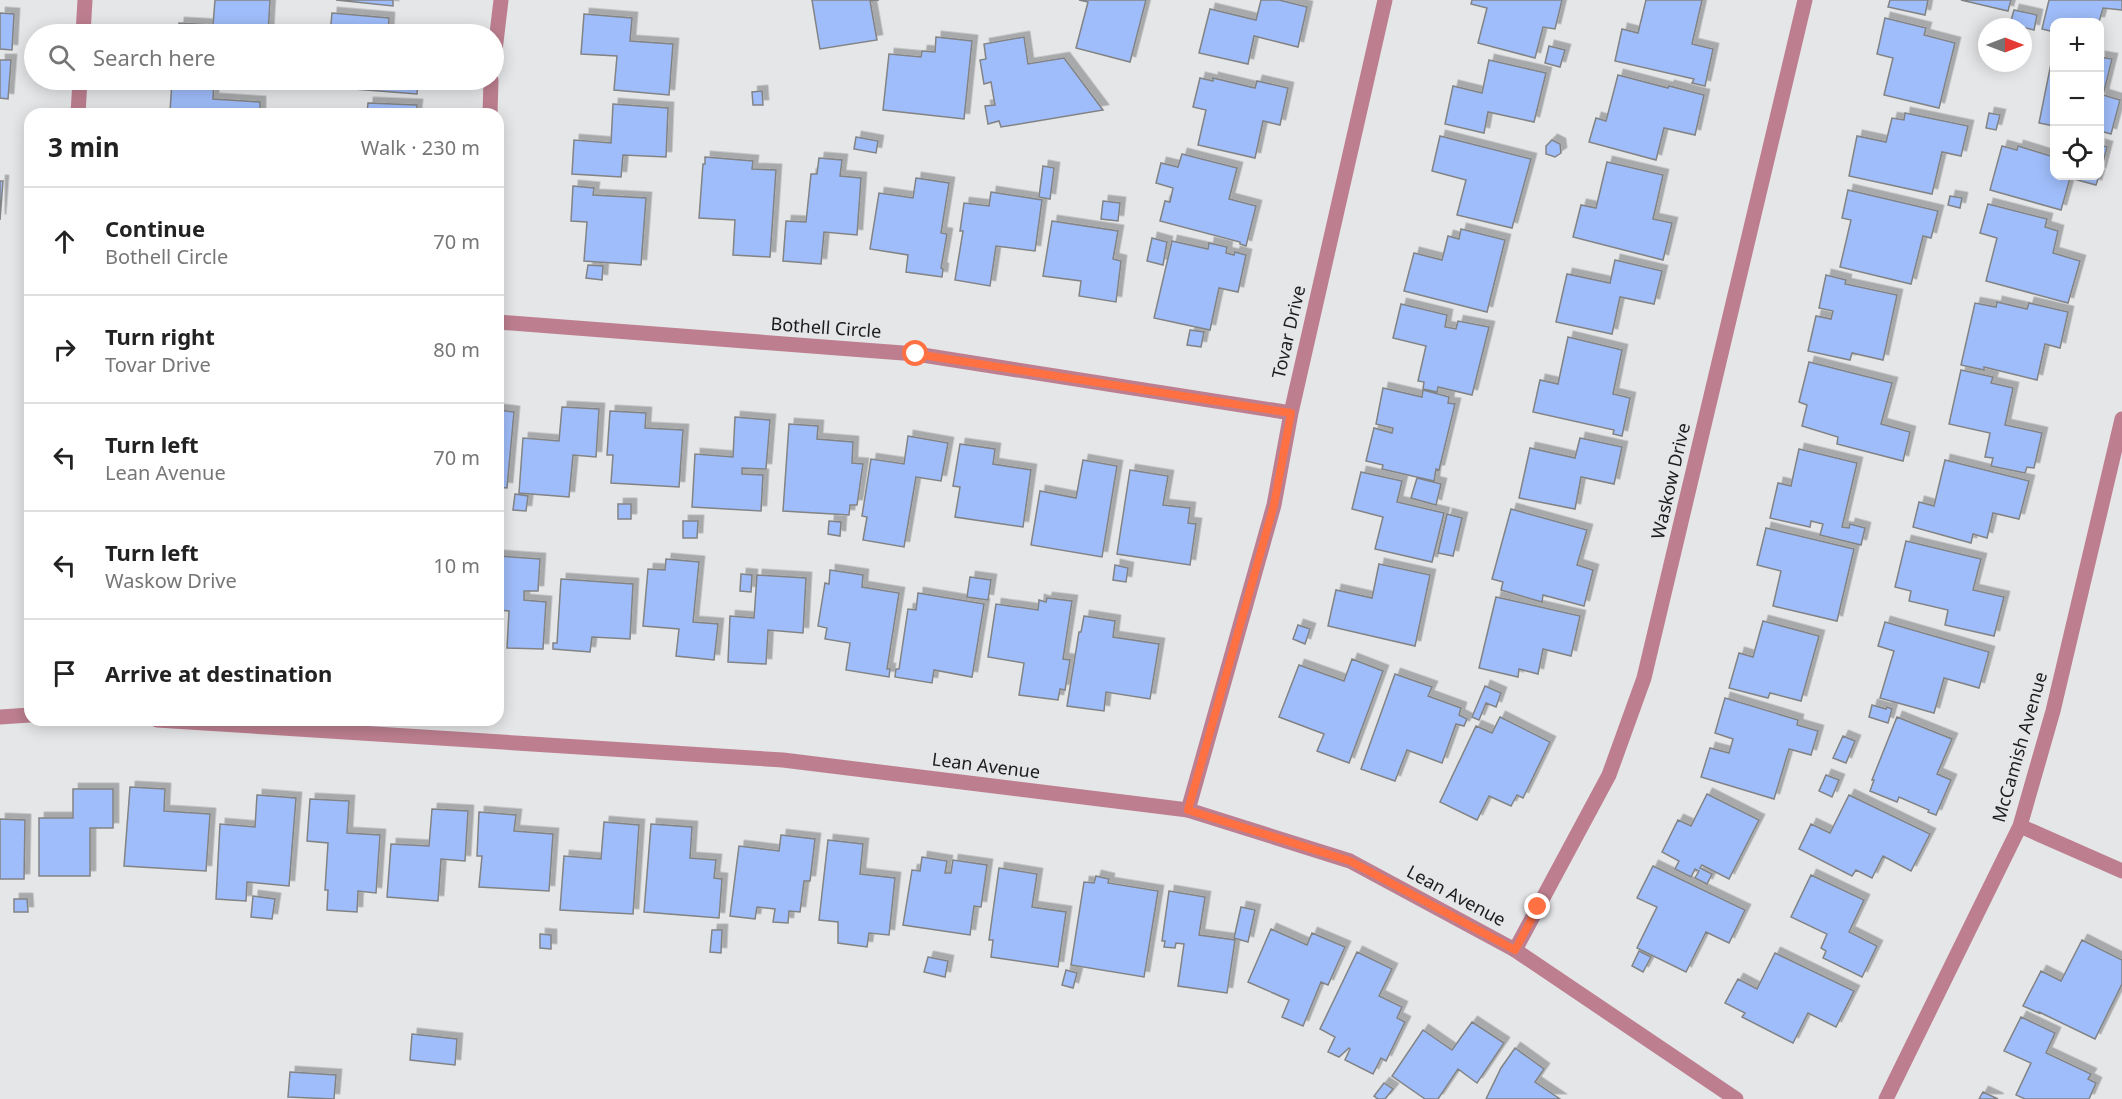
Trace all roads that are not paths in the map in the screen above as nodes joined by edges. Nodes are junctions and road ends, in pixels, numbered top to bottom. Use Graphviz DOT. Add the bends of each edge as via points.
graph roads {
  1 [pos="85,0"];
  2 [pos="501,0"];
  3 [pos="1385,0"];
  4 [pos="1805,0"];
  5 [pos="84,24"];
  6 [pos="498,24"];
  7 [pos="79,90"];
  8 [pos="491,90"];
  9 [pos="78,108"];
  10 [pos="490,108"];
  11 [pos="504,322"];
  12 [pos="1291,413"];
  13 [pos="2122,419"];
  14 [pos="24,715"];
  15 [pos="0,717"];
  16 [pos="251,726"];
  17 [pos="1188,810"];
  18 [pos="2019,826"];
  19 [pos="2122,871"];
  20 [pos="1515,950"];
  21 [pos="1736,1099"];
  22 [pos="1886,1099"];
  1 -- 5 [label="street"];
  2 -- 6 [label="street"];
  3 -- 12 [label="street, Tovar Drive"];
  4 -- 20 [label="street, Waskow Drive" via="1644,678 1609,775"];
  7 -- 9 [label="street"];
  8 -- 10 [label="street"];
  11 -- 12 [label="street, Bothell Circle" via="916,354"];
  12 -- 17 [label="street, Tovar Drive" via="1274,505"];
  13 -- 18 [label="street, McCamish Avenue" via="2052,711"];
  14 -- 15 [label="street"];
  16 -- 17 [label="street, Lean Avenue" via="783,760"];
  17 -- 20 [label="street, Lean Avenue" via="1350,861"];
  18 -- 19 [label="street"];
  18 -- 22 [label="street, McCamish Avenue"];
  20 -- 21 [label="street, Lean Avenue"];
}
